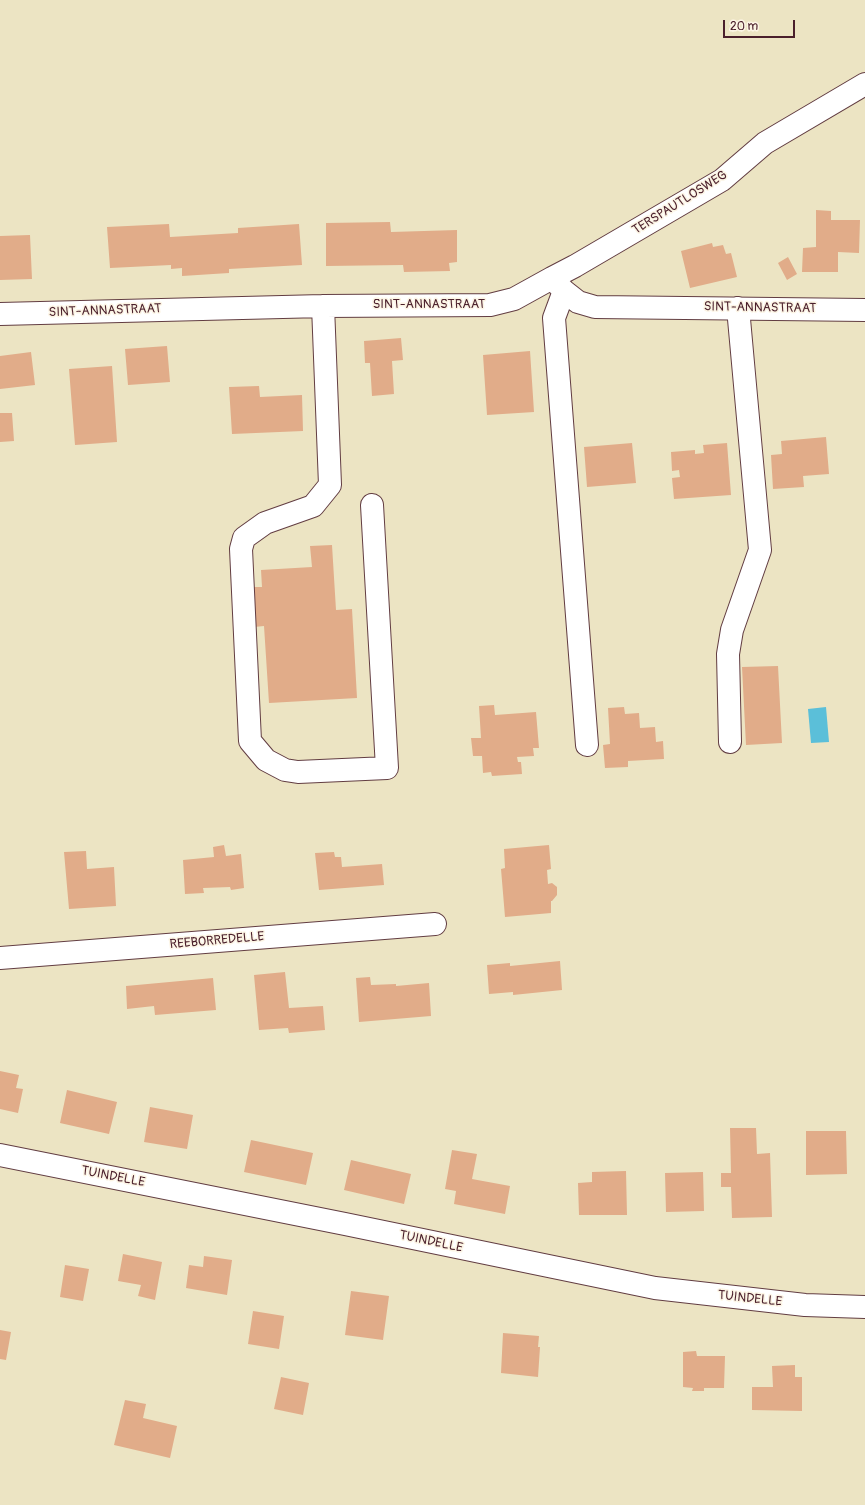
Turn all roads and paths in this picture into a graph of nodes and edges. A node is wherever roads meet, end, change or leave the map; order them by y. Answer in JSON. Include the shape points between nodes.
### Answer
{"nodes":[{"id":1,"x":865,"y":84,"type":"edge"},
{"id":2,"x":558,"y":285,"type":"junction"},
{"id":3,"x":323,"y":306,"type":"junction"},
{"id":4,"x":738,"y":308,"type":"junction"},
{"id":5,"x":865,"y":310,"type":"edge"},
{"id":6,"x":0,"y":314,"type":"edge"},
{"id":7,"x":372,"y":505,"type":"dead end"},
{"id":8,"x":730,"y":742,"type":"dead end"},
{"id":9,"x":587,"y":745,"type":"dead end"},
{"id":10,"x":435,"y":924,"type":"dead end"},
{"id":11,"x":0,"y":958,"type":"edge"},
{"id":12,"x":0,"y":1155,"type":"edge"},
{"id":13,"x":865,"y":1307,"type":"edge"}],
"edges":[{"from":1,"to":2,"type":"street","name":"TERSPAUTLOSWEG","via":[[765,143],[722,180],[575,266]]},
{"from":2,"to":3,"type":"street","name":"SINT-ANNASTRAAT","via":[[490,305]]},
{"from":2,"to":4,"type":"street","name":"SINT-ANNASTRAAT","via":[[578,302],[595,307]]},
{"from":2,"to":9,"type":"street","via":[[554,318]]},
{"from":3,"to":6,"type":"street","name":"SINT-ANNASTRAAT"},
{"from":3,"to":7,"type":"street","via":[[330,485],[313,506],[265,522],[244,538],[241,549],[250,741],[266,760],[284,770],[298,772],[387,768]]},
{"from":4,"to":5,"type":"street","name":"SINT-ANNASTRAAT"},
{"from":4,"to":8,"type":"street","via":[[760,550],[732,630],[728,654]]},
{"from":10,"to":11,"type":"street","name":"REEBORREDELLE"},
{"from":12,"to":13,"type":"street","name":"TUINDELLE","via":[[656,1288],[805,1305]]}]}
